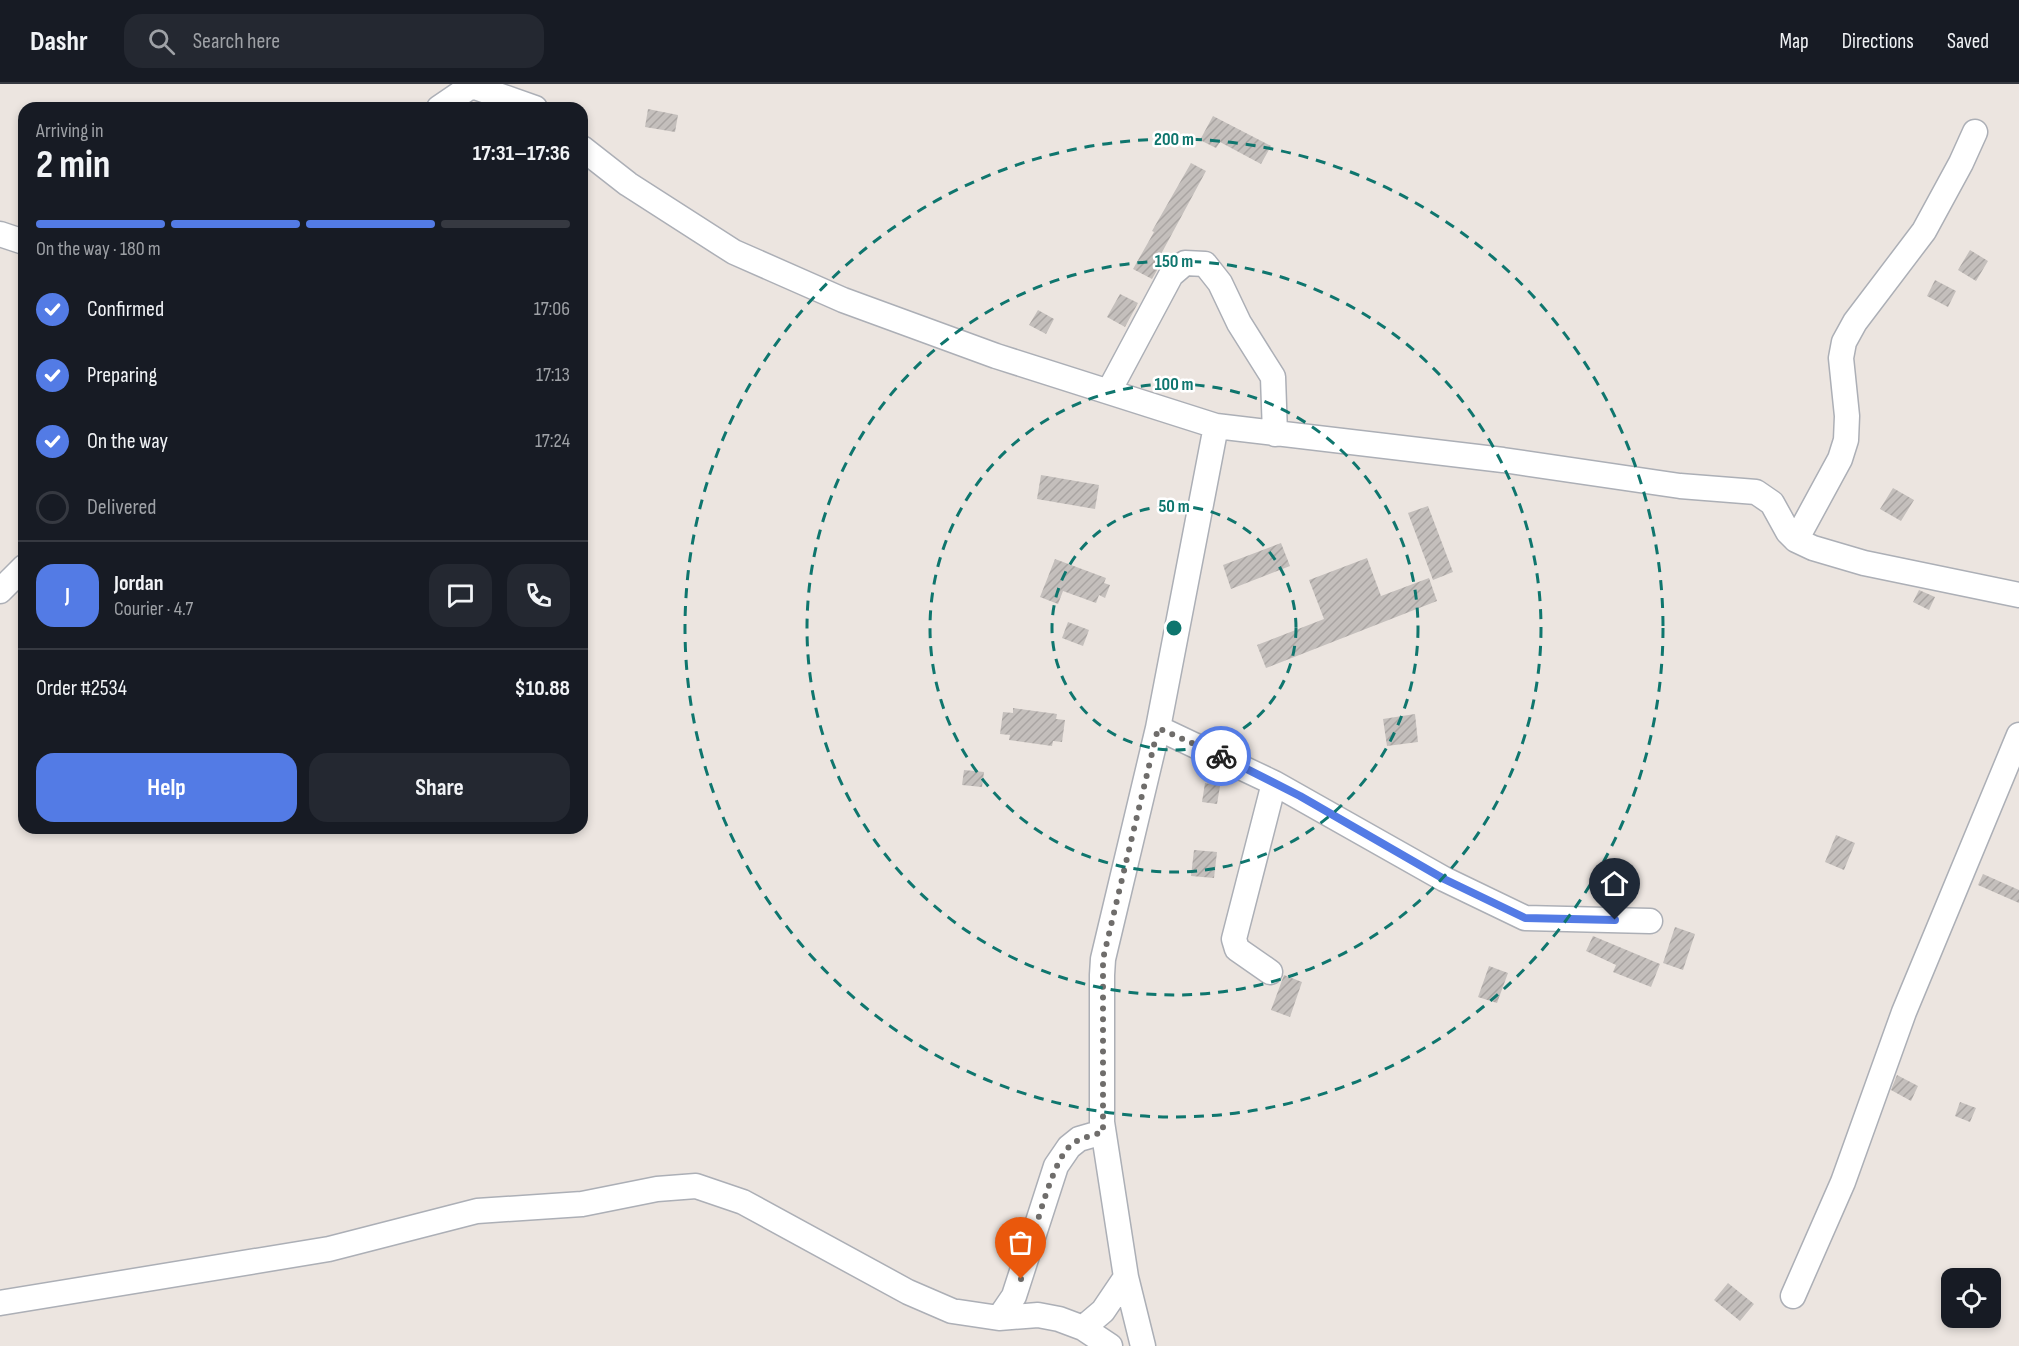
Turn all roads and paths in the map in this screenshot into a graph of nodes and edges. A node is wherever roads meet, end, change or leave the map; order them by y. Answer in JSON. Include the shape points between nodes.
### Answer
{"nodes":[{"id":1,"x":528,"y":84,"type":"edge"},
{"id":2,"x":473,"y":85,"type":"edge"},
{"id":3,"x":448,"y":102,"type":"edge"},
{"id":4,"x":519,"y":102,"type":"edge"},
{"id":5,"x":536,"y":102,"type":"edge"},
{"id":6,"x":1975,"y":132,"type":"dead end"},
{"id":7,"x":588,"y":153,"type":"edge"},
{"id":8,"x":0,"y":234,"type":"edge"},
{"id":9,"x":18,"y":240,"type":"edge"},
{"id":10,"x":1109,"y":392,"type":"junction"},
{"id":11,"x":1216,"y":426,"type":"junction"},
{"id":12,"x":1275,"y":434,"type":"junction"},
{"id":13,"x":1796,"y":540,"type":"junction"},
{"id":14,"x":18,"y":573,"type":"edge"},
{"id":15,"x":0,"y":591,"type":"edge"},
{"id":16,"x":2019,"y":595,"type":"edge"},
{"id":17,"x":1158,"y":728,"type":"junction"},
{"id":18,"x":2019,"y":735,"type":"edge"},
{"id":19,"x":1274,"y":783,"type":"junction"},
{"id":20,"x":1650,"y":921,"type":"dead end"},
{"id":21,"x":1270,"y":972,"type":"dead end"},
{"id":22,"x":1103,"y":1132,"type":"junction"},
{"id":23,"x":1126,"y":1277,"type":"junction"},
{"id":24,"x":1793,"y":1296,"type":"dead end"},
{"id":25,"x":0,"y":1303,"type":"edge"},
{"id":26,"x":999,"y":1318,"type":"junction"},
{"id":27,"x":1083,"y":1328,"type":"junction"},
{"id":28,"x":1110,"y":1346,"type":"edge"},
{"id":29,"x":1143,"y":1346,"type":"edge"}],
"edges":[{"from":1,"to":5,"type":"street"},
{"from":2,"to":3,"type":"street"},
{"from":2,"to":4,"type":"street"},
{"from":6,"to":13,"type":"street","via":[[1924,231],[1844,342],[1841,358],[1846,440],[1840,459]]},
{"from":7,"to":10,"type":"street","via":[[628,184],[734,252],[843,300]]},
{"from":8,"to":9,"type":"street"},
{"from":10,"to":11,"type":"street"},
{"from":10,"to":12,"type":"street","via":[[1171,275],[1185,263],[1205,264],[1220,283],[1239,323],[1273,377]]},
{"from":11,"to":12,"type":"street"},
{"from":11,"to":17,"type":"street"},
{"from":12,"to":13,"type":"street","via":[[1680,486],[1756,492],[1772,502]]},
{"from":13,"to":16,"type":"street","via":[[1864,563]]},
{"from":14,"to":15,"type":"street"},
{"from":17,"to":19,"type":"street"},
{"from":17,"to":22,"type":"street","via":[[1103,959]]},
{"from":18,"to":24,"type":"street","via":[[1904,1012],[1843,1182]]},
{"from":19,"to":20,"type":"street","via":[[1444,879],[1525,918]]},
{"from":19,"to":21,"type":"street","via":[[1234,939],[1237,950]]},
{"from":22,"to":23,"type":"street"},
{"from":22,"to":26,"type":"street","via":[[1079,1139],[1056,1166],[1014,1296]]},
{"from":23,"to":27,"type":"street","via":[[1103,1311]]},
{"from":23,"to":29,"type":"street"},
{"from":25,"to":26,"type":"street","via":[[329,1249],[477,1211],[582,1203],[696,1186],[743,1202],[908,1292],[941,1306]]},
{"from":26,"to":27,"type":"street","via":[[1038,1315]]},
{"from":27,"to":28,"type":"street"}]}
